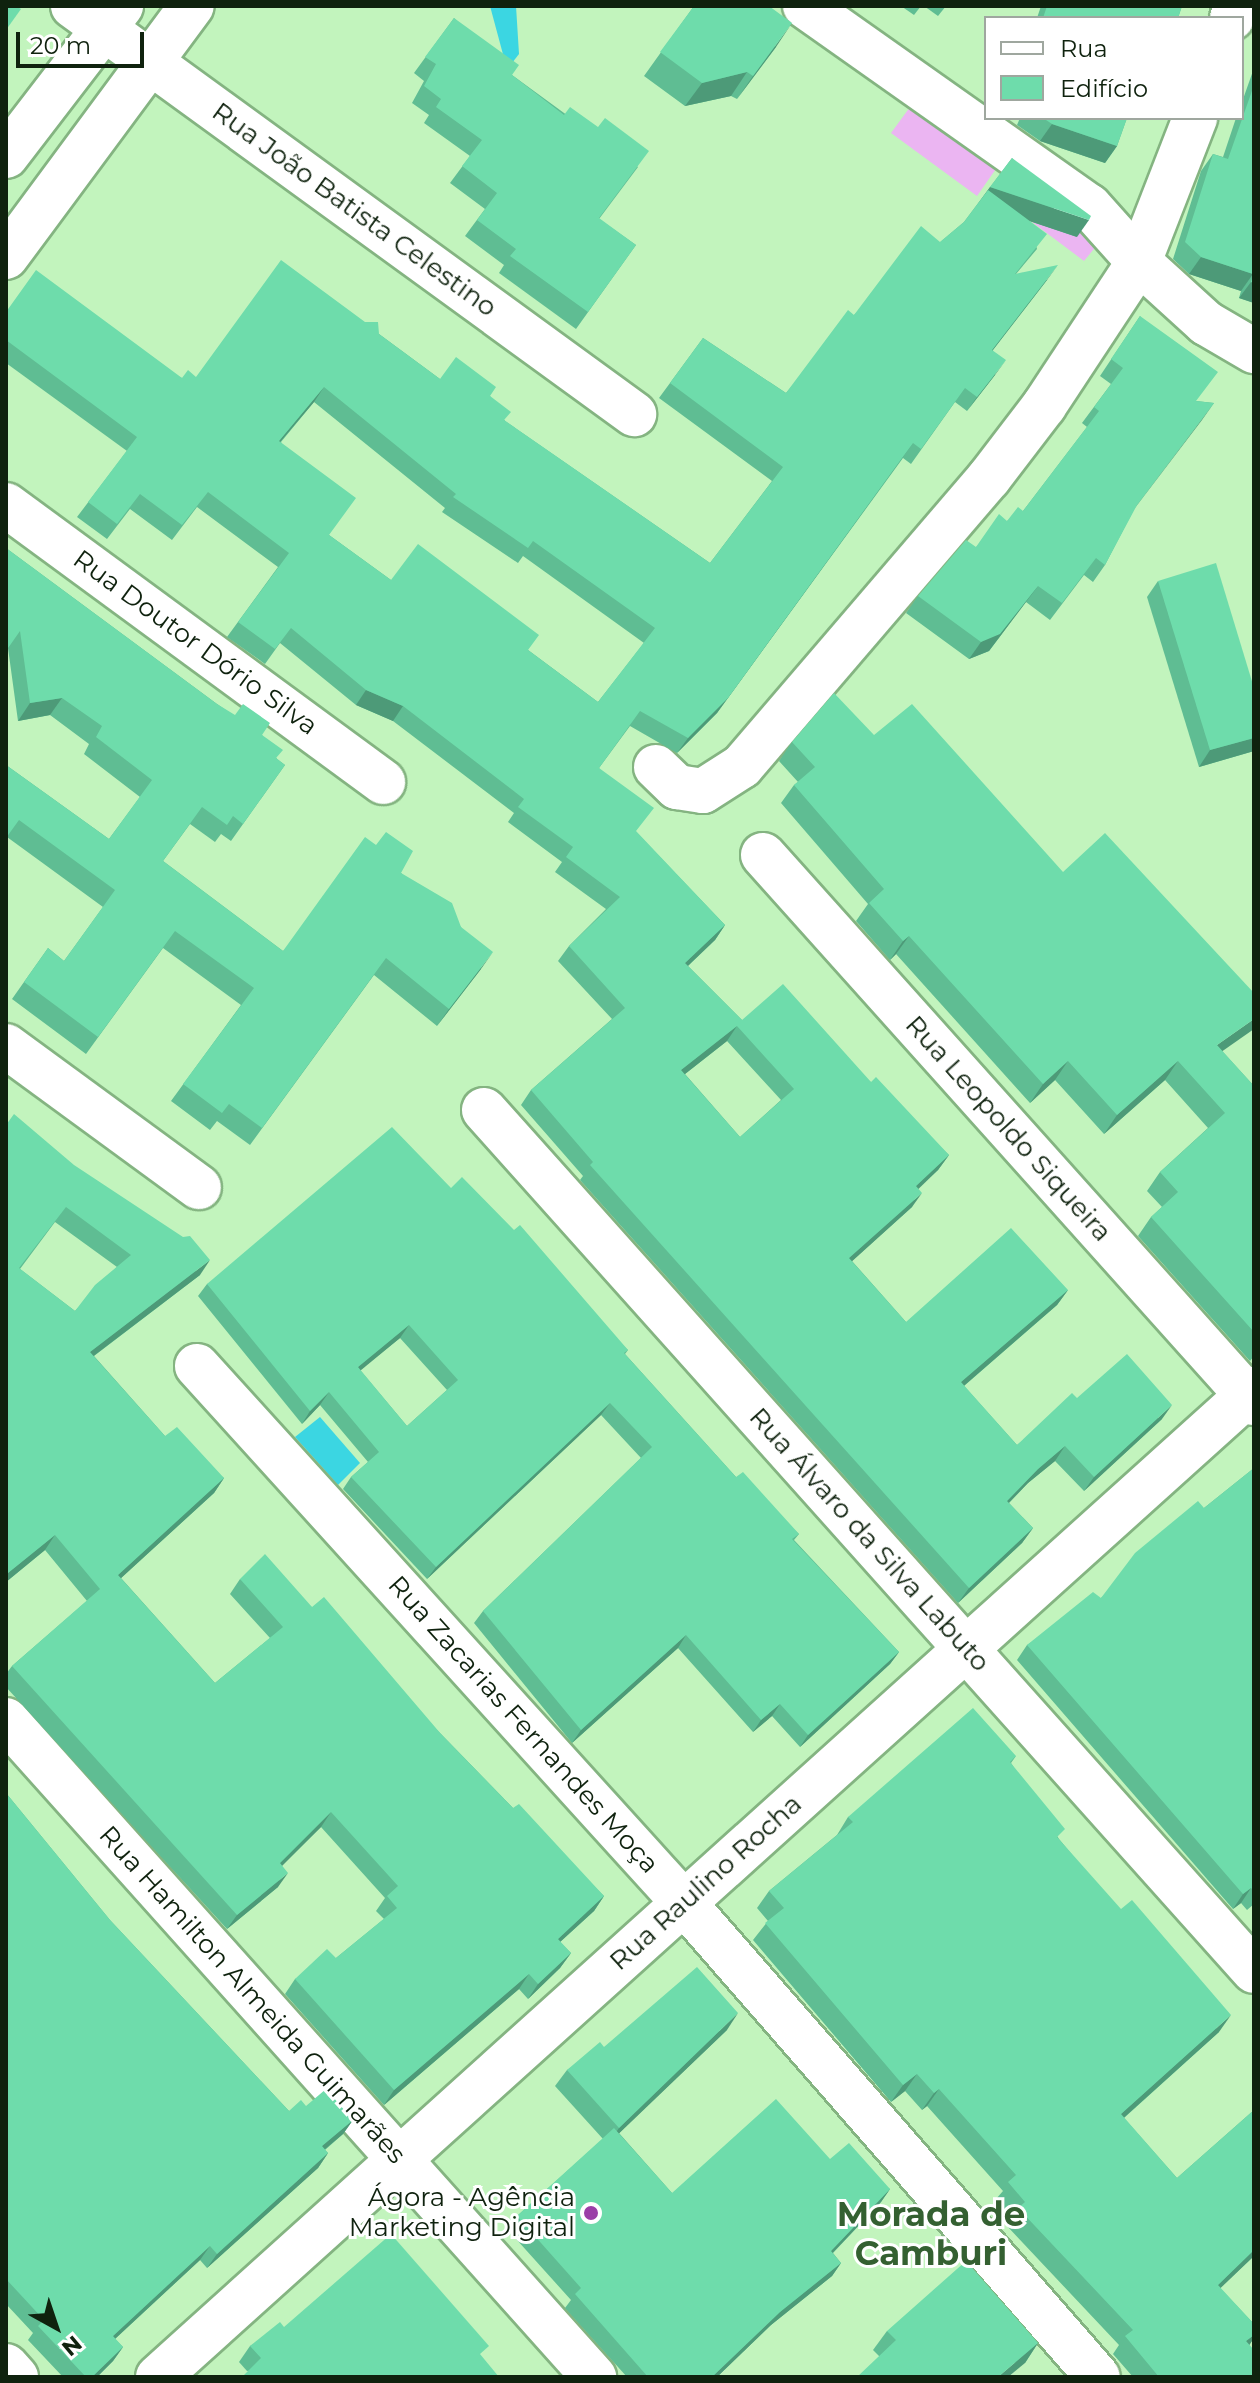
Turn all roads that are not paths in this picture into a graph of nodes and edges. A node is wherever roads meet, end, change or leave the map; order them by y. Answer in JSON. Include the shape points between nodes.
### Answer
{"nodes":[{"id":1,"x":192,"y":6,"type":"edge"},
{"id":2,"x":805,"y":6,"type":"edge"},
{"id":3,"x":99,"y":14,"type":"edge"},
{"id":4,"x":149,"y":61,"type":"junction"},
{"id":5,"x":1194,"y":120,"type":"edge"},
{"id":6,"x":6,"y":156,"type":"edge"},
{"id":7,"x":6,"y":257,"type":"edge"},
{"id":8,"x":1139,"y":262,"type":"junction"},
{"id":9,"x":1254,"y":351,"type":"edge"},
{"id":10,"x":634,"y":414,"type":"dead end"},
{"id":11,"x":6,"y":505,"type":"edge"},
{"id":12,"x":656,"y":767,"type":"dead end"},
{"id":13,"x":383,"y":782,"type":"dead end"},
{"id":14,"x":763,"y":855,"type":"dead end"},
{"id":15,"x":6,"y":1046,"type":"edge"},
{"id":16,"x":484,"y":1110,"type":"dead end"},
{"id":17,"x":199,"y":1187,"type":"dead end"},
{"id":18,"x":197,"y":1366,"type":"dead end"},
{"id":19,"x":1252,"y":1396,"type":"edge"},
{"id":20,"x":965,"y":1649,"type":"junction"},
{"id":21,"x":6,"y":1720,"type":"edge"},
{"id":22,"x":684,"y":1903,"type":"junction"},
{"id":23,"x":1254,"y":1971,"type":"edge"},
{"id":24,"x":399,"y":2159,"type":"junction"},
{"id":25,"x":6,"y":2366,"type":"edge"},
{"id":26,"x":16,"y":2377,"type":"edge"},
{"id":27,"x":158,"y":2377,"type":"edge"},
{"id":28,"x":594,"y":2377,"type":"edge"},
{"id":29,"x":1098,"y":2377,"type":"edge"}],
"edges":[{"from":1,"to":4,"type":"street"},
{"from":2,"to":8,"type":"street","via":[[1089,206]]},
{"from":3,"to":4,"type":"street","name":"Rua João Batista Celestino"},
{"from":3,"to":6,"type":"street"},
{"from":4,"to":7,"type":"street"},
{"from":4,"to":10,"type":"street","name":"Rua João Batista Celestino"},
{"from":5,"to":8,"type":"street"},
{"from":8,"to":9,"type":"street","via":[[1206,323]]},
{"from":8,"to":12,"type":"street","via":[[1044,406],[989,478],[772,737],[742,766],[703,791],[677,787]]},
{"from":11,"to":13,"type":"street","name":"Rua Doutor Dório Silva"},
{"from":14,"to":19,"type":"street","name":"Rua Leopoldo Siqueira"},
{"from":15,"to":17,"type":"street"},
{"from":16,"to":20,"type":"street","name":"Rua Álvaro da Silva Labuto"},
{"from":18,"to":22,"type":"street","name":"Rua Zacarias Fernandes Moça"},
{"from":19,"to":20,"type":"street","name":"Rua Raulino Rocha"},
{"from":20,"to":22,"type":"street","name":"Rua Raulino Rocha"},
{"from":20,"to":23,"type":"street","name":"Rua Álvaro da Silva Labuto"},
{"from":21,"to":24,"type":"street","name":"Rua Hamilton Almeida Guimarães"},
{"from":22,"to":24,"type":"street","name":"Rua Raulino Rocha"},
{"from":22,"to":29,"type":"street","name":"Rua Zacarias Fernandes Moça"},
{"from":24,"to":27,"type":"street","name":"Rua Raulino Rocha"},
{"from":24,"to":28,"type":"street","name":"Rua Hamilton Almeida Guimarães"},
{"from":25,"to":26,"type":"street"}]}
